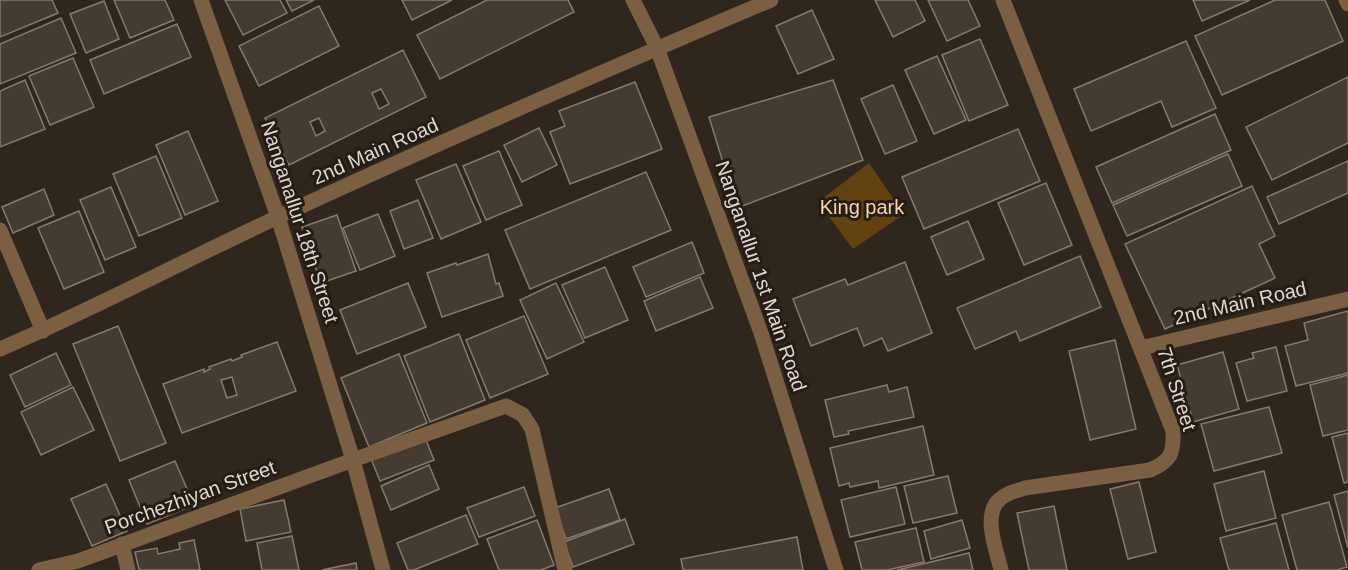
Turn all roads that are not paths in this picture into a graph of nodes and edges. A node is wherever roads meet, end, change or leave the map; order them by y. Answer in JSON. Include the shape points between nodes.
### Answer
{"nodes":[{"id":1,"x":201,"y":0,"type":"edge"},
{"id":2,"x":633,"y":0,"type":"edge"},
{"id":3,"x":771,"y":0,"type":"edge"},
{"id":4,"x":1003,"y":0,"type":"edge"},
{"id":5,"x":657,"y":48,"type":"junction"},
{"id":6,"x":278,"y":217,"type":"junction"},
{"id":7,"x":0,"y":230,"type":"edge"},
{"id":8,"x":1348,"y":299,"type":"edge"},
{"id":9,"x":43,"y":331,"type":"junction"},
{"id":10,"x":1141,"y":348,"type":"junction"},
{"id":11,"x":0,"y":349,"type":"edge"},
{"id":12,"x":353,"y":460,"type":"junction"},
{"id":13,"x":122,"y":544,"type":"junction"},
{"id":14,"x":39,"y":570,"type":"edge"},
{"id":15,"x":128,"y":570,"type":"edge"},
{"id":16,"x":383,"y":570,"type":"edge"},
{"id":17,"x":565,"y":570,"type":"edge"},
{"id":18,"x":836,"y":570,"type":"edge"},
{"id":19,"x":1001,"y":570,"type":"edge"}],
"edges":[{"from":1,"to":6,"type":"street","name":"Nanganallur 18th Street"},
{"from":2,"to":5,"type":"street","name":"Nanganallur 1st Main Road"},
{"from":3,"to":5,"type":"street","name":"2nd Main Road"},
{"from":4,"to":10,"type":"street","name":"7th Street"},
{"from":5,"to":6,"type":"street","name":"2nd Main Road"},
{"from":5,"to":18,"type":"street","name":"Nanganallur 1st Main Road","via":[[761,333]]},
{"from":6,"to":9,"type":"street","name":"2nd Main Road"},
{"from":6,"to":12,"type":"street","name":"Nanganallur 18th Street"},
{"from":7,"to":9,"type":"street"},
{"from":8,"to":10,"type":"street","name":"2nd Main Road"},
{"from":9,"to":11,"type":"street","name":"2nd Main Road"},
{"from":10,"to":19,"type":"street","name":"7th Street","via":[[1173,431],[1174,447],[1167,461],[1150,470],[1025,489],[1004,497],[991,516]]},
{"from":12,"to":13,"type":"street","name":"Porchezhiyan Street"},
{"from":12,"to":16,"type":"street","name":"Nanganallur 18th Street"},
{"from":12,"to":17,"type":"street","name":"Porchezhiyan Street","via":[[491,410],[506,406],[514,409],[532,429]]},
{"from":13,"to":14,"type":"street","name":"Porchezhiyan Street","via":[[78,561]]},
{"from":13,"to":15,"type":"street"}]}
